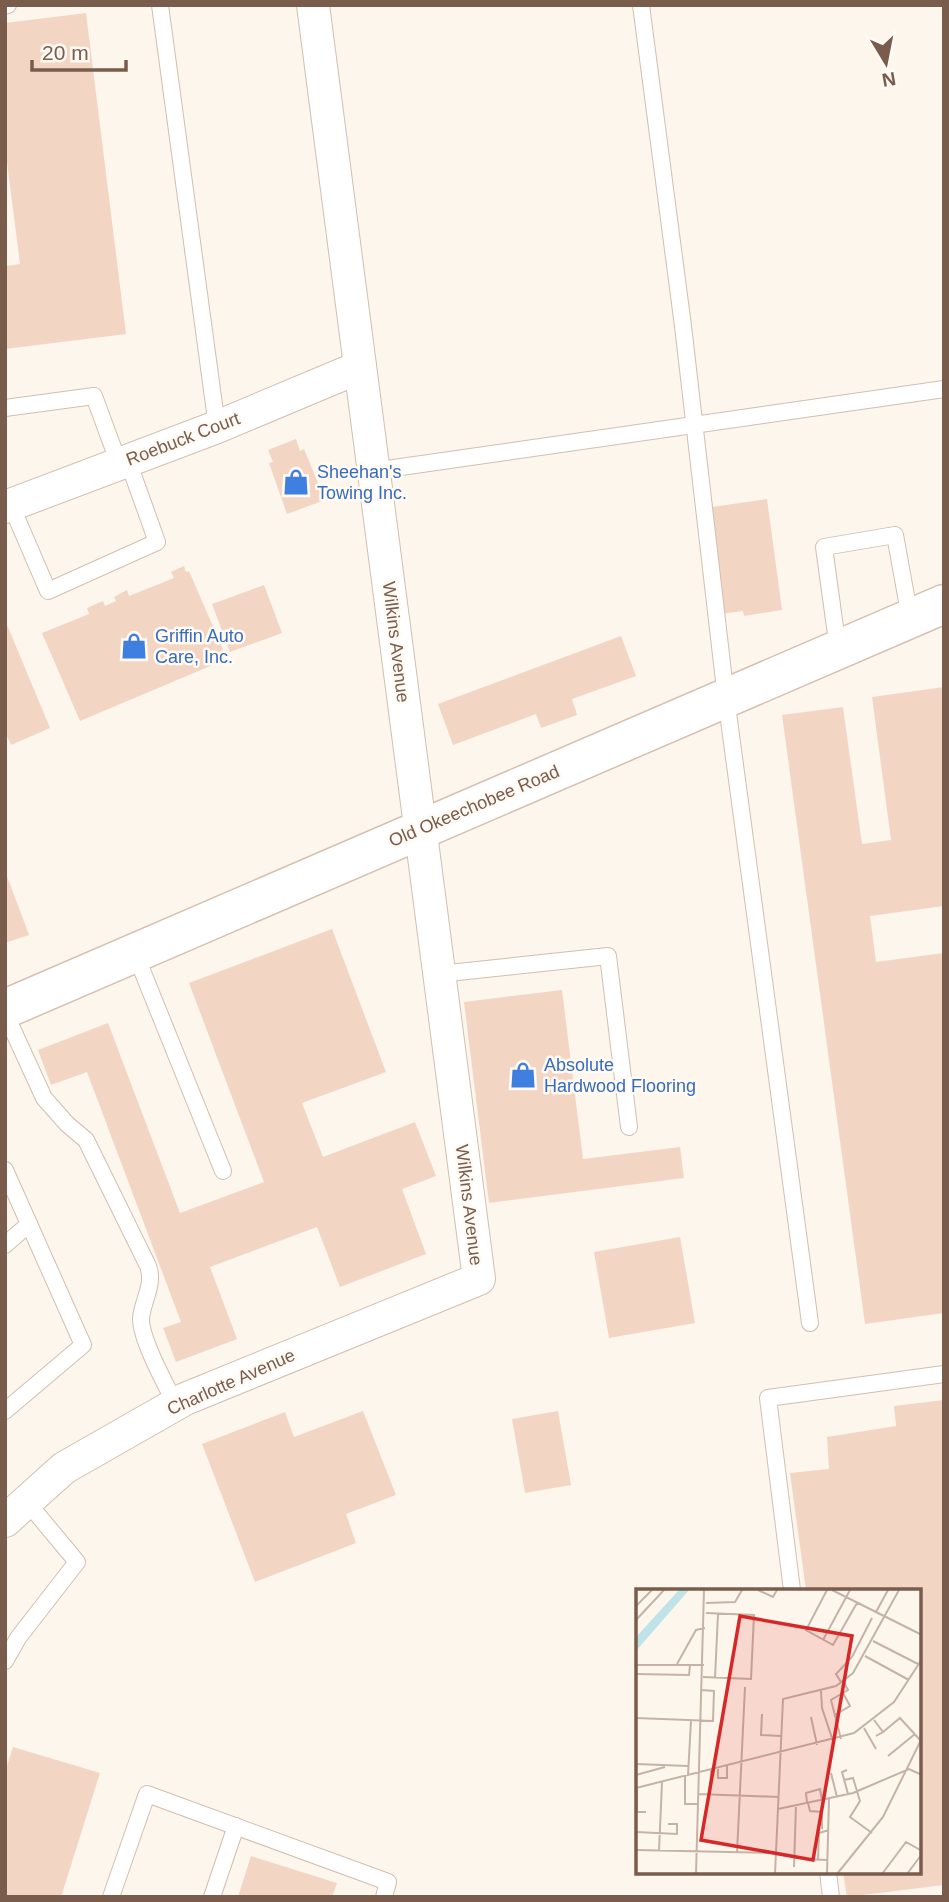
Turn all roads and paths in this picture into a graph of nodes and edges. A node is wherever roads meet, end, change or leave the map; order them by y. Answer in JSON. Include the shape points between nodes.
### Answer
{"nodes":[{"id":1,"x":160,"y":5,"type":"edge"},
{"id":2,"x":313,"y":5,"type":"edge"},
{"id":3,"x":641,"y":5,"type":"edge"},
{"id":4,"x":360,"y":367,"type":"junction"},
{"id":5,"x":944,"y":390,"type":"edge"},
{"id":6,"x":5,"y":408,"type":"edge"},
{"id":7,"x":694,"y":426,"type":"junction"},
{"id":8,"x":217,"y":427,"type":"junction"},
{"id":9,"x":124,"y":462,"type":"junction"},
{"id":10,"x":373,"y":471,"type":"junction"},
{"id":11,"x":8,"y":506,"type":"edge"},
{"id":12,"x":927,"y":611,"type":"edge"},
{"id":13,"x":838,"y":649,"type":"junction"},
{"id":14,"x":726,"y":698,"type":"junction"},
{"id":15,"x":420,"y":830,"type":"junction"},
{"id":16,"x":135,"y":953,"type":"junction"},
{"id":17,"x":439,"y":974,"type":"junction"},
{"id":18,"x":5,"y":1011,"type":"edge"},
{"id":19,"x":628,"y":1127,"type":"dead end"},
{"id":20,"x":5,"y":1170,"type":"edge"},
{"id":21,"x":223,"y":1171,"type":"dead end"},
{"id":22,"x":29,"y":1224,"type":"junction"},
{"id":23,"x":5,"y":1245,"type":"edge"},
{"id":24,"x":479,"y":1279,"type":"joint"},
{"id":25,"x":810,"y":1323,"type":"dead end"},
{"id":26,"x":944,"y":1374,"type":"edge"},
{"id":27,"x":176,"y":1405,"type":"junction"},
{"id":28,"x":5,"y":1411,"type":"edge"},
{"id":29,"x":12,"y":1511,"type":"edge"},
{"id":30,"x":792,"y":1589,"type":"edge"},
{"id":31,"x":5,"y":1661,"type":"edge"},
{"id":32,"x":236,"y":1826,"type":"junction"},
{"id":33,"x":828,"y":1874,"type":"edge"},
{"id":34,"x":111,"y":1897,"type":"edge"},
{"id":35,"x":212,"y":1897,"type":"edge"},
{"id":36,"x":384,"y":1897,"type":"edge"},
{"id":37,"x":831,"y":1897,"type":"edge"}],
"edges":[{"from":1,"to":8,"type":"lane"},
{"from":2,"to":4,"type":"street","name":"Wilkins Avenue"},
{"from":3,"to":7,"type":"lane"},
{"from":4,"to":8,"type":"street","name":"Roebuck Court"},
{"from":4,"to":10,"type":"street","name":"Wilkins Avenue"},
{"from":5,"to":7,"type":"lane"},
{"from":6,"to":9,"type":"lane","via":[[94,396]]},
{"from":7,"to":10,"type":"lane"},
{"from":7,"to":14,"type":"lane"},
{"from":8,"to":9,"type":"street","name":"Roebuck Court"},
{"from":9,"to":11,"type":"street","name":"Roebuck Court"},
{"from":9,"to":11,"type":"lane","via":[[157,542],[48,591]]},
{"from":10,"to":15,"type":"street","name":"Wilkins Avenue"},
{"from":12,"to":13,"type":"street","name":"Old Okeechobee Road"},
{"from":12,"to":13,"type":"lane","via":[[895,535],[824,547]]},
{"from":13,"to":14,"type":"street","name":"Old Okeechobee Road"},
{"from":14,"to":15,"type":"street","name":"Old Okeechobee Road"},
{"from":14,"to":25,"type":"lane"},
{"from":15,"to":16,"type":"street","name":"Old Okeechobee Road"},
{"from":15,"to":17,"type":"street","name":"Wilkins Avenue"},
{"from":16,"to":18,"type":"street","name":"Old Okeechobee Road"},
{"from":16,"to":21,"type":"lane"},
{"from":17,"to":19,"type":"lane","via":[[607,956]]},
{"from":17,"to":24,"type":"street","name":"Wilkins Avenue"},
{"from":18,"to":27,"type":"lane","via":[[44,1098],[86,1140],[148,1266],[152,1276],[141,1323]]},
{"from":20,"to":22,"type":"lane"},
{"from":22,"to":23,"type":"lane"},
{"from":22,"to":28,"type":"lane","via":[[83,1345]]},
{"from":24,"to":27,"type":"street","name":"Charlotte Avenue"},
{"from":26,"to":30,"type":"lane","via":[[768,1398]]},
{"from":27,"to":29,"type":"street","name":"Charlotte Avenue","via":[[64,1468]]},
{"from":29,"to":31,"type":"lane","via":[[77,1562]]},
{"from":32,"to":34,"type":"lane","via":[[147,1794]]},
{"from":32,"to":35,"type":"lane"},
{"from":32,"to":36,"type":"lane","via":[[388,1882]]},
{"from":33,"to":37,"type":"lane"}]}
